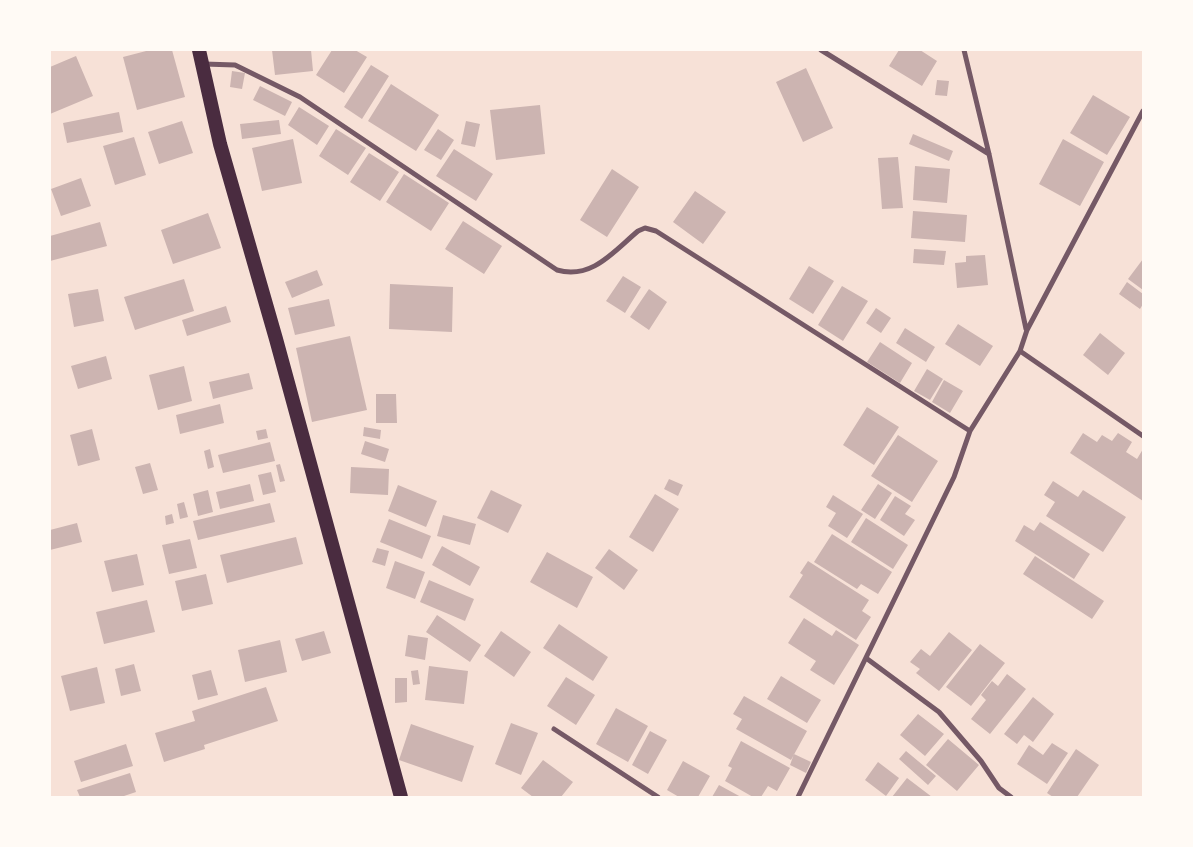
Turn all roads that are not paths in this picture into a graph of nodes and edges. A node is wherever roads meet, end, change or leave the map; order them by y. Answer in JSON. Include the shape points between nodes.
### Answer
{"nodes":[{"id":1,"x":199,"y":50,"type":"edge"},
{"id":2,"x":821,"y":50,"type":"edge"},
{"id":3,"x":964,"y":50,"type":"edge"},
{"id":4,"x":204,"y":64,"type":"junction"},
{"id":5,"x":1143,"y":111,"type":"edge"},
{"id":6,"x":989,"y":154,"type":"junction"},
{"id":7,"x":1026,"y":330,"type":"junction"},
{"id":8,"x":1020,"y":351,"type":"junction"},
{"id":9,"x":970,"y":431,"type":"junction"},
{"id":10,"x":1143,"y":436,"type":"edge"},
{"id":11,"x":866,"y":658,"type":"junction"},
{"id":12,"x":554,"y":729,"type":"dead end"},
{"id":13,"x":401,"y":797,"type":"edge"},
{"id":14,"x":658,"y":797,"type":"edge"},
{"id":15,"x":798,"y":797,"type":"edge"},
{"id":16,"x":1011,"y":797,"type":"edge"}],
"edges":[{"from":1,"to":4,"type":"highway"},
{"from":2,"to":6,"type":"street"},
{"from":3,"to":6,"type":"street"},
{"from":4,"to":9,"type":"street","via":[[234,65],[300,97],[557,270],[575,273],[594,269],[638,230],[656,231]]},
{"from":4,"to":13,"type":"highway","via":[[220,144]]},
{"from":5,"to":7,"type":"street"},
{"from":6,"to":7,"type":"street"},
{"from":7,"to":8,"type":"street"},
{"from":8,"to":9,"type":"street"},
{"from":8,"to":10,"type":"street"},
{"from":9,"to":11,"type":"street","via":[[954,477]]},
{"from":11,"to":15,"type":"street"},
{"from":11,"to":16,"type":"street","via":[[939,712],[981,761],[999,788]]},
{"from":12,"to":14,"type":"street"}]}
